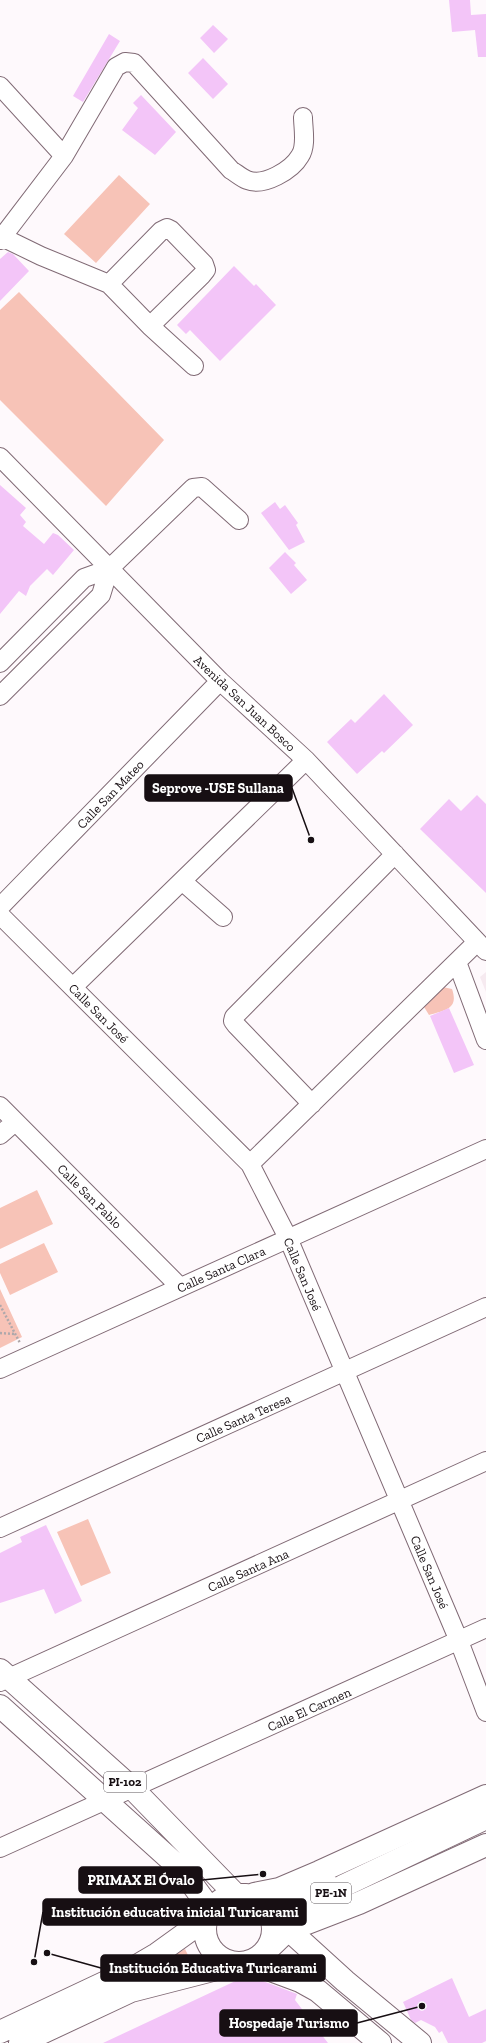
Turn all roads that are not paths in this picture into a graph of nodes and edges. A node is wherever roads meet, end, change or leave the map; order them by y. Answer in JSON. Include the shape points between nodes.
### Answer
{"nodes":[{"id":1,"x":0,"y":86,"type":"edge"},
{"id":2,"x":303,"y":117,"type":"dead end"},
{"id":3,"x":64,"y":156,"type":"junction"},
{"id":4,"x":1,"y":238,"type":"edge"},
{"id":5,"x":109,"y":284,"type":"junction"},
{"id":6,"x":150,"y":326,"type":"junction"},
{"id":7,"x":194,"y":366,"type":"dead end"},
{"id":8,"x":0,"y":459,"type":"edge"},
{"id":9,"x":239,"y":520,"type":"dead end"},
{"id":10,"x":109,"y":569,"type":"junction"},
{"id":11,"x":0,"y":663,"type":"edge"},
{"id":12,"x":220,"y":681,"type":"junction"},
{"id":13,"x":0,"y":696,"type":"edge"},
{"id":14,"x":306,"y":760,"type":"junction"},
{"id":15,"x":395,"y":854,"type":"junction"},
{"id":16,"x":182,"y":881,"type":"junction"},
{"id":17,"x":0,"y":907,"type":"edge"},
{"id":18,"x":0,"y":915,"type":"edge"},
{"id":19,"x":223,"y":917,"type":"dead end"},
{"id":20,"x":481,"y":946,"type":"edge"},
{"id":21,"x":458,"y":962,"type":"junction"},
{"id":22,"x":73,"y":987,"type":"junction"},
{"id":23,"x":486,"y":1040,"type":"edge"},
{"id":24,"x":312,"y":1104,"type":"junction"},
{"id":25,"x":0,"y":1106,"type":"edge"},
{"id":26,"x":15,"y":1122,"type":"junction"},
{"id":27,"x":0,"y":1136,"type":"edge"},
{"id":28,"x":486,"y":1150,"type":"edge"},
{"id":29,"x":250,"y":1164,"type":"junction"},
{"id":30,"x":288,"y":1238,"type":"junction"},
{"id":31,"x":180,"y":1287,"type":"junction"},
{"id":32,"x":486,"y":1307,"type":"edge"},
{"id":33,"x":0,"y":1369,"type":"edge"},
{"id":34,"x":345,"y":1372,"type":"junction"},
{"id":35,"x":486,"y":1461,"type":"edge"},
{"id":36,"x":399,"y":1501,"type":"junction"},
{"id":37,"x":0,"y":1528,"type":"edge"},
{"id":38,"x":486,"y":1628,"type":"edge"},
{"id":39,"x":459,"y":1641,"type":"junction"},
{"id":40,"x":3,"y":1677,"type":"edge"},
{"id":41,"x":0,"y":1706,"type":"edge"},
{"id":42,"x":486,"y":1712,"type":"edge"},
{"id":43,"x":133,"y":1789,"type":"junction"},
{"id":44,"x":486,"y":1796,"type":"edge"},
{"id":45,"x":106,"y":1801,"type":"junction"},
{"id":46,"x":486,"y":1818,"type":"edge"},
{"id":47,"x":486,"y":1845,"type":"edge"},
{"id":48,"x":0,"y":1848,"type":"edge"},
{"id":49,"x":412,"y":1853,"type":"junction"},
{"id":50,"x":251,"y":1900,"type":"junction"},
{"id":51,"x":209,"y":1914,"type":"junction"},
{"id":52,"x":289,"y":1930,"type":"junction"},
{"id":53,"x":251,"y":1959,"type":"junction"},
{"id":54,"x":0,"y":2032,"type":"edge"},
{"id":55,"x":20,"y":2043,"type":"edge"},
{"id":56,"x":380,"y":2043,"type":"edge"},
{"id":57,"x":420,"y":2043,"type":"edge"}],
"edges":[{"from":1,"to":3,"type":"street"},
{"from":2,"to":3,"type":"street","via":[[304,144],[301,156],[282,174],[263,180],[248,181],[231,170],[134,63],[125,62],[116,66]]},
{"from":3,"to":4,"type":"street"},
{"from":4,"to":5,"type":"street"},
{"from":5,"to":6,"type":"street"},
{"from":5,"to":6,"type":"street","via":[[161,231],[167,228],[171,230],[204,264],[206,270]]},
{"from":6,"to":7,"type":"street"},
{"from":8,"to":10,"type":"street","name":"Avenida San Juan Bosco"},
{"from":9,"to":10,"type":"street","via":[[202,486],[198,486]]},
{"from":10,"to":11,"type":"street","via":[[84,578]]},
{"from":10,"to":12,"type":"street","name":"Avenida San Juan Bosco"},
{"from":10,"to":13,"type":"street","via":[[101,595]]},
{"from":12,"to":14,"type":"street","name":"Avenida San Juan Bosco"},
{"from":12,"to":17,"type":"street","name":"Calle San Mateo"},
{"from":14,"to":15,"type":"street","name":"Avenida San Juan Bosco"},
{"from":14,"to":16,"type":"street"},
{"from":15,"to":20,"type":"street","name":"Avenida San Juan Bosco"},
{"from":15,"to":24,"type":"street","via":[[234,1017],[236,1025]]},
{"from":16,"to":19,"type":"street"},
{"from":16,"to":22,"type":"street"},
{"from":18,"to":22,"type":"street","name":"Calle San José"},
{"from":20,"to":21,"type":"street"},
{"from":21,"to":23,"type":"street"},
{"from":21,"to":24,"type":"street"},
{"from":22,"to":29,"type":"street","name":"Calle San José"},
{"from":24,"to":29,"type":"street"},
{"from":25,"to":26,"type":"street","name":"Calle San Pablo"},
{"from":26,"to":27,"type":"street"},
{"from":26,"to":31,"type":"street","name":"Calle San Pablo"},
{"from":28,"to":30,"type":"street","name":"Calle Santa Clara"},
{"from":29,"to":30,"type":"street","name":"Calle San José"},
{"from":30,"to":31,"type":"street","name":"Calle Santa Clara"},
{"from":30,"to":34,"type":"street","name":"Calle San José"},
{"from":31,"to":33,"type":"street","name":"Calle Santa Clara"},
{"from":32,"to":34,"type":"street","name":"Calle Santa Teresa"},
{"from":34,"to":36,"type":"street","name":"Calle San José"},
{"from":34,"to":37,"type":"street","name":"Calle Santa Teresa"},
{"from":35,"to":36,"type":"street","name":"Calle Santa Ana"},
{"from":36,"to":39,"type":"street","name":"Calle San José"},
{"from":36,"to":40,"type":"street","name":"Calle Santa Ana"},
{"from":38,"to":39,"type":"street","name":"Calle El Carmen"},
{"from":39,"to":42,"type":"street","name":"Calle San José"},
{"from":39,"to":43,"type":"street","name":"Calle El Carmen"},
{"from":40,"to":43,"type":"main road","number":"PI-102"},
{"from":41,"to":45,"type":"main road","number":"PI-102"},
{"from":43,"to":45,"type":"street","name":"Calle El Carmen"},
{"from":43,"to":50,"type":"main road","number":"PI-102"},
{"from":44,"to":50,"type":"main road"},
{"from":45,"to":48,"type":"street","name":"Calle El Carmen"},
{"from":45,"to":51,"type":"main road","number":"PI-102","via":[[181,1869]]},
{"from":46,"to":49,"type":"main road","number":"PE-1N"},
{"from":47,"to":52,"type":"main road","via":[[359,1903]]},
{"from":49,"to":50,"type":"main road","number":"PE-1N","via":[[291,1899]]},
{"from":49,"to":52,"type":"main road","number":"PE-1N","via":[[319,1900]]},
{"from":50,"to":51,"type":"main road","number":"PE-1N","via":[[220,1900]]},
{"from":50,"to":52,"type":"main road"},
{"from":50,"to":53,"type":"main road","via":[[274,1934]]},
{"from":51,"to":53,"type":"main road","via":[[205,1934],[214,1953],[223,1959]]},
{"from":51,"to":54,"type":"main road","number":"PE-1N","via":[[157,1954],[123,1974]]},
{"from":52,"to":53,"type":"main road","number":"PE-1N"},
{"from":52,"to":57,"type":"main road","via":[[345,1981]]},
{"from":53,"to":55,"type":"main road","number":"PE-1N","via":[[131,1991]]},
{"from":53,"to":56,"type":"main road","via":[[318,1991]]}]}
